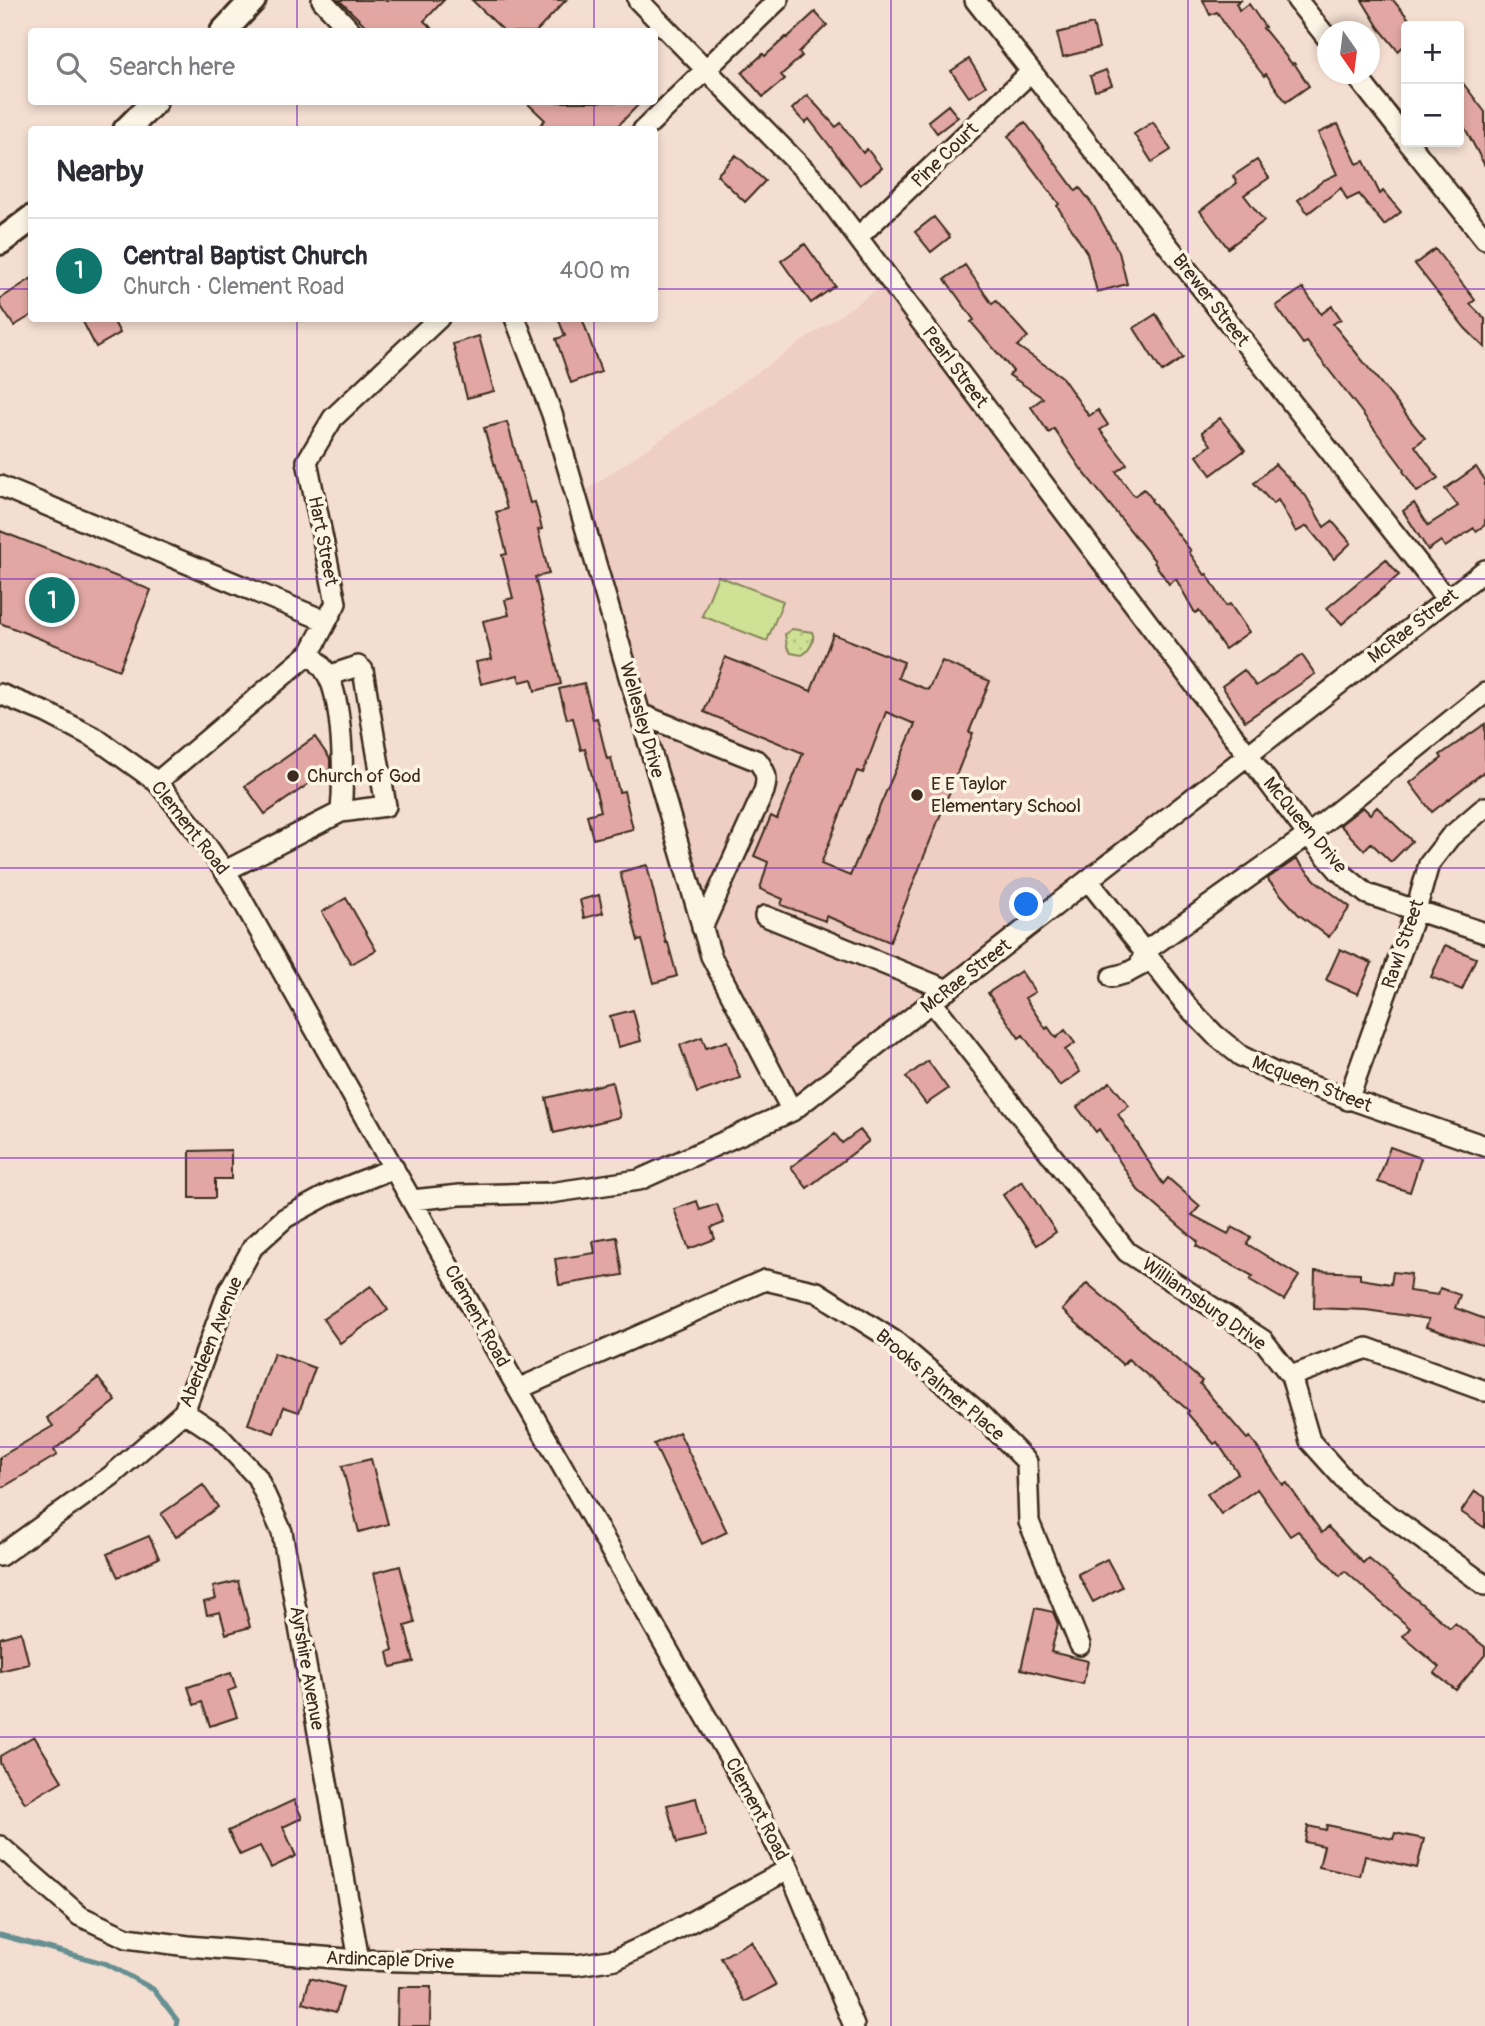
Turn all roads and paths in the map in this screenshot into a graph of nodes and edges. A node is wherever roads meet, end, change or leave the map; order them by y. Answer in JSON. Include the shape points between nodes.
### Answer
{"nodes":[{"id":1,"x":253,"y":0,"type":"edge"},
{"id":2,"x":322,"y":0,"type":"edge"},
{"id":3,"x":638,"y":0,"type":"edge"},
{"id":4,"x":778,"y":0,"type":"edge"},
{"id":5,"x":975,"y":0,"type":"edge"},
{"id":6,"x":1297,"y":0,"type":"edge"},
{"id":7,"x":1317,"y":25,"type":"edge"},
{"id":8,"x":227,"y":28,"type":"edge"},
{"id":9,"x":348,"y":28,"type":"edge"},
{"id":10,"x":707,"y":68,"type":"junction"},
{"id":11,"x":1031,"y":72,"type":"junction"},
{"id":12,"x":1363,"y":84,"type":"edge"},
{"id":13,"x":151,"y":105,"type":"edge"},
{"id":14,"x":130,"y":126,"type":"edge"},
{"id":15,"x":647,"y":126,"type":"edge"},
{"id":16,"x":1401,"y":132,"type":"edge"},
{"id":17,"x":1413,"y":147,"type":"edge"},
{"id":18,"x":28,"y":227,"type":"edge"},
{"id":19,"x":858,"y":237,"type":"junction"},
{"id":20,"x":1485,"y":239,"type":"edge"},
{"id":21,"x":0,"y":242,"type":"edge"},
{"id":22,"x":435,"y":322,"type":"edge"},
{"id":23,"x":516,"y":322,"type":"edge"},
{"id":24,"x":0,"y":486,"type":"edge"},
{"id":25,"x":1485,"y":570,"type":"edge"},
{"id":26,"x":1447,"y":600,"type":"junction"},
{"id":27,"x":326,"y":621,"type":"junction"},
{"id":28,"x":310,"y":653,"type":"junction"},
{"id":29,"x":328,"y":676,"type":"junction"},
{"id":30,"x":1485,"y":693,"type":"edge"},
{"id":31,"x":0,"y":694,"type":"edge"},
{"id":32,"x":640,"y":714,"type":"junction"},
{"id":33,"x":1248,"y":755,"type":"junction"},
{"id":34,"x":157,"y":782,"type":"junction"},
{"id":35,"x":1485,"y":807,"type":"edge"},
{"id":36,"x":341,"y":813,"type":"junction"},
{"id":37,"x":1308,"y":835,"type":"junction"},
{"id":38,"x":225,"y":871,"type":"junction"},
{"id":39,"x":1088,"y":880,"type":"junction"},
{"id":40,"x":1416,"y":910,"type":"junction"},
{"id":41,"x":765,"y":916,"type":"dead end"},
{"id":42,"x":702,"y":928,"type":"junction"},
{"id":43,"x":1485,"y":933,"type":"edge"},
{"id":44,"x":1144,"y":952,"type":"junction"},
{"id":45,"x":1112,"y":978,"type":"dead end"},
{"id":46,"x":940,"y":996,"type":"junction"},
{"id":47,"x":1348,"y":1100,"type":"junction"},
{"id":48,"x":792,"y":1111,"type":"junction"},
{"id":49,"x":1485,"y":1146,"type":"edge"},
{"id":50,"x":394,"y":1168,"type":"junction"},
{"id":51,"x":412,"y":1200,"type":"junction"},
{"id":52,"x":1291,"y":1376,"type":"junction"},
{"id":53,"x":517,"y":1388,"type":"junction"},
{"id":54,"x":1485,"y":1391,"type":"edge"},
{"id":55,"x":184,"y":1412,"type":"junction"},
{"id":56,"x":0,"y":1556,"type":"edge"},
{"id":57,"x":1485,"y":1586,"type":"edge"},
{"id":58,"x":1080,"y":1645,"type":"dead end"},
{"id":59,"x":0,"y":1846,"type":"edge"},
{"id":60,"x":789,"y":1869,"type":"junction"},
{"id":61,"x":359,"y":1961,"type":"junction"},
{"id":62,"x":854,"y":2026,"type":"edge"}],
"edges":[{"from":1,"to":8,"type":"main road"},
{"from":2,"to":9,"type":"street"},
{"from":3,"to":10,"type":"street","name":"Pearl Street"},
{"from":4,"to":10,"type":"street"},
{"from":5,"to":11,"type":"street","name":"Brewer Street"},
{"from":6,"to":7,"type":"street"},
{"from":10,"to":15,"type":"street"},
{"from":10,"to":19,"type":"street","name":"Pearl Street","via":[[815,181]]},
{"from":11,"to":19,"type":"street","name":"Pine Court"},
{"from":11,"to":26,"type":"street","name":"Brewer Street"},
{"from":12,"to":16,"type":"street"},
{"from":13,"to":14,"type":"main road"},
{"from":17,"to":20,"type":"street"},
{"from":18,"to":21,"type":"main road"},
{"from":19,"to":33,"type":"street","name":"Pearl Street"},
{"from":22,"to":27,"type":"street","name":"Hart Street","via":[[333,418],[307,461],[336,603]]},
{"from":23,"to":32,"type":"street","name":"Wellesley Drive","via":[[552,414]]},
{"from":24,"to":27,"type":"street"},
{"from":25,"to":26,"type":"street","name":"McRae Street"},
{"from":26,"to":33,"type":"street","name":"McRae Street"},
{"from":27,"to":28,"type":"street","name":"Hart Street"},
{"from":28,"to":29,"type":"street"},
{"from":28,"to":34,"type":"street","name":"Hart Street"},
{"from":29,"to":36,"type":"street","via":[[341,740]]},
{"from":29,"to":36,"type":"street","via":[[358,666],[363,670],[386,806]]},
{"from":30,"to":37,"type":"street"},
{"from":31,"to":34,"type":"street","name":"Clement Road","via":[[97,739]]},
{"from":32,"to":42,"type":"street","name":"Wellesley Drive"},
{"from":32,"to":42,"type":"street","via":[[758,761],[765,771],[764,791]]},
{"from":33,"to":37,"type":"street","name":"McQueen Drive"},
{"from":33,"to":39,"type":"street","name":"McRae Street"},
{"from":34,"to":38,"type":"street","name":"Clement Road"},
{"from":35,"to":40,"type":"street","name":"Rawl Street","via":[[1450,836],[1429,864]]},
{"from":36,"to":38,"type":"street"},
{"from":37,"to":40,"type":"street","name":"McQueen Drive","via":[[1339,871],[1367,894]]},
{"from":37,"to":44,"type":"street"},
{"from":38,"to":50,"type":"street","name":"Clement Road"},
{"from":39,"to":44,"type":"street","name":"Mcqueen Street"},
{"from":39,"to":46,"type":"street","name":"McRae Street"},
{"from":40,"to":43,"type":"street","name":"McQueen Drive"},
{"from":40,"to":47,"type":"street","name":"Rawl Street"},
{"from":41,"to":46,"type":"street"},
{"from":42,"to":48,"type":"street","name":"Wellesley Drive","via":[[710,956]]},
{"from":44,"to":45,"type":"street","via":[[1140,966]]},
{"from":44,"to":47,"type":"street","name":"Mcqueen Street","via":[[1186,1006],[1241,1056]]},
{"from":46,"to":48,"type":"street","name":"McRae Street"},
{"from":46,"to":52,"type":"street","name":"Williamsburg Drive","via":[[1127,1252],[1263,1340]]},
{"from":47,"to":49,"type":"street","name":"Mcqueen Street"},
{"from":48,"to":51,"type":"street","name":"McRae Street","via":[[639,1180],[550,1193]]},
{"from":50,"to":51,"type":"street","name":"Clement Road"},
{"from":50,"to":55,"type":"street","name":"Aberdeen Avenue","via":[[331,1193],[285,1218],[253,1247],[228,1292]]},
{"from":51,"to":53,"type":"street","name":"Clement Road"},
{"from":52,"to":54,"type":"street","via":[[1367,1348]]},
{"from":52,"to":57,"type":"street","name":"Williamsburg Drive","via":[[1310,1441],[1353,1489]]},
{"from":53,"to":58,"type":"street","name":"Brooks Palmer Place","via":[[765,1280],[817,1292],[896,1342],[977,1411],[1027,1462],[1029,1522]]},
{"from":53,"to":60,"type":"street","name":"Clement Road"},
{"from":55,"to":56,"type":"street","name":"Aberdeen Avenue","via":[[111,1476]]},
{"from":55,"to":61,"type":"street","name":"Ayrshire Avenue","via":[[217,1434],[257,1477],[282,1532]]},
{"from":59,"to":61,"type":"street","name":"Ardincaple Drive","via":[[80,1916],[127,1938]]},
{"from":60,"to":61,"type":"street","name":"Ardincaple Drive","via":[[616,1959],[577,1965]]},
{"from":60,"to":62,"type":"street","name":"Clement Road"}]}
